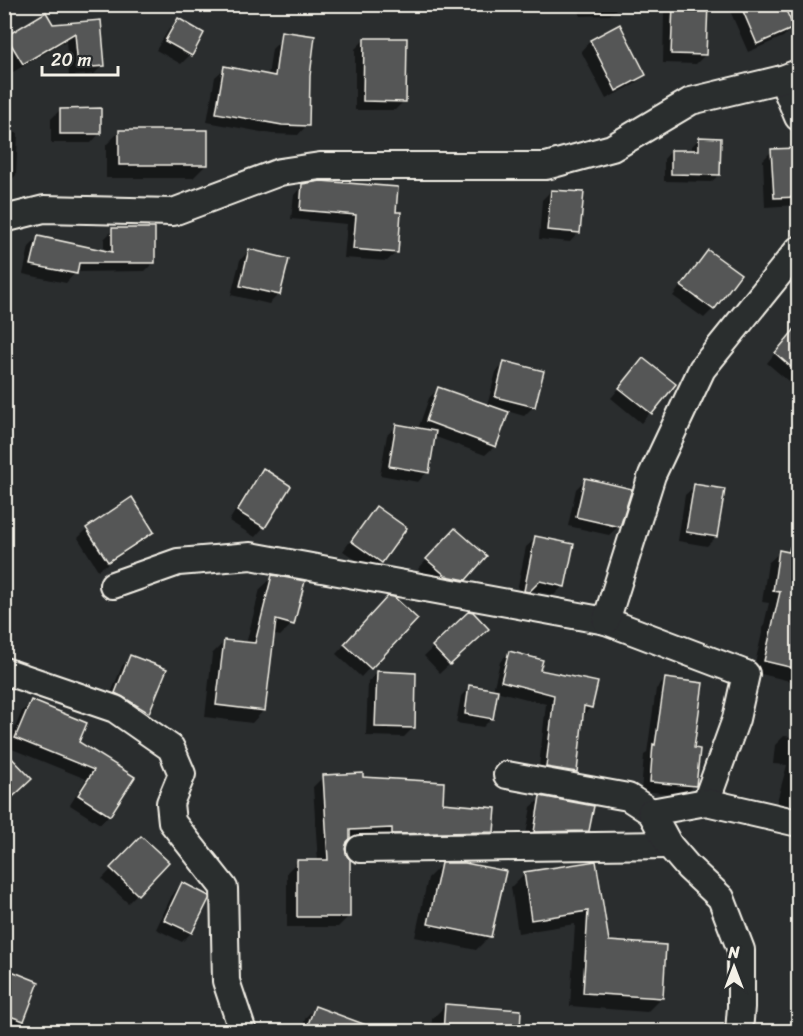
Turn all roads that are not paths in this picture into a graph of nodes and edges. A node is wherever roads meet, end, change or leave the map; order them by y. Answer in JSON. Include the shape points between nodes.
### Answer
{"nodes":[{"id":1,"x":790,"y":76,"type":"edge"},
{"id":2,"x":798,"y":117,"type":"edge"},
{"id":3,"x":4,"y":219,"type":"edge"},
{"id":4,"x":798,"y":250,"type":"edge"},
{"id":5,"x":113,"y":585,"type":"dead end"},
{"id":6,"x":606,"y":621,"type":"junction"},
{"id":7,"x":4,"y":671,"type":"edge"},
{"id":8,"x":507,"y":775,"type":"dead end"},
{"id":9,"x":706,"y":802,"type":"junction"},
{"id":10,"x":651,"y":812,"type":"junction"},
{"id":11,"x":798,"y":823,"type":"edge"},
{"id":12,"x":669,"y":845,"type":"junction"},
{"id":13,"x":360,"y":849,"type":"dead end"},
{"id":14,"x":243,"y":1032,"type":"edge"},
{"id":15,"x":739,"y":1032,"type":"edge"}],
"edges":[{"from":1,"to":2,"type":"street"},
{"from":1,"to":3,"type":"street","via":[[691,101],[612,148],[546,165],[320,165],[280,172],[173,212],[44,208]]},
{"from":4,"to":6,"type":"street","via":[[702,369],[652,475]]},
{"from":5,"to":6,"type":"street","via":[[178,562],[251,556]]},
{"from":6,"to":9,"type":"street","via":[[746,674],[736,719]]},
{"from":7,"to":14,"type":"street","via":[[115,709],[171,748],[182,774],[170,804],[172,822],[224,888],[226,981]]},
{"from":8,"to":10,"type":"street","via":[[628,797]]},
{"from":9,"to":10,"type":"street"},
{"from":9,"to":11,"type":"street"},
{"from":10,"to":12,"type":"street"},
{"from":12,"to":13,"type":"street"},
{"from":12,"to":15,"type":"street","via":[[721,898],[741,950]]}]}
